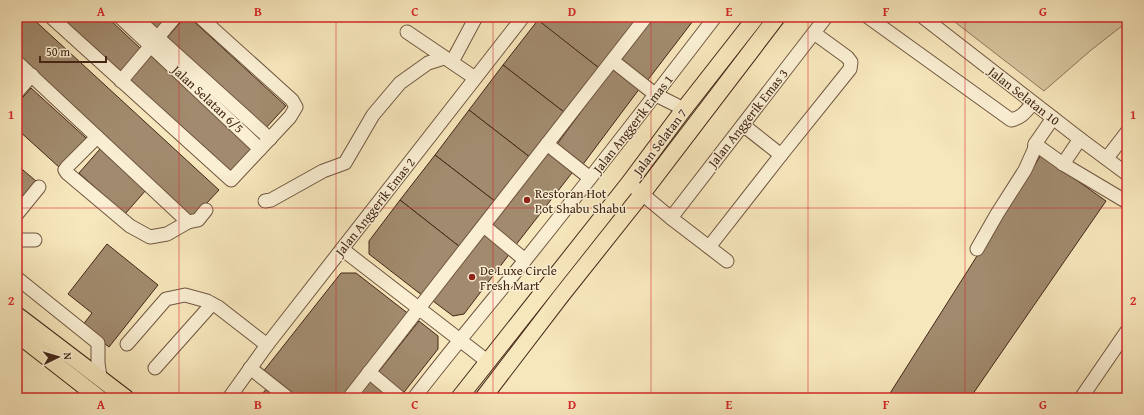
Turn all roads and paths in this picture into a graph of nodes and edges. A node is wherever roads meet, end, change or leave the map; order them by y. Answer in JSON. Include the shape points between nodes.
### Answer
{"nodes":[{"id":1,"x":51,"y":17,"type":"edge"},
{"id":2,"x":120,"y":17,"type":"edge"},
{"id":3,"x":135,"y":17,"type":"edge"},
{"id":4,"x":175,"y":17,"type":"edge"},
{"id":5,"x":200,"y":17,"type":"edge"},
{"id":6,"x":476,"y":17,"type":"edge"},
{"id":7,"x":523,"y":17,"type":"edge"},
{"id":8,"x":646,"y":17,"type":"edge"},
{"id":9,"x":716,"y":17,"type":"edge"},
{"id":10,"x":756,"y":17,"type":"edge"},
{"id":11,"x":777,"y":17,"type":"edge"},
{"id":12,"x":826,"y":17,"type":"edge"},
{"id":13,"x":868,"y":17,"type":"edge"},
{"id":14,"x":923,"y":17,"type":"edge"},
{"id":15,"x":407,"y":32,"type":"dead end"},
{"id":16,"x":814,"y":33,"type":"junction"},
{"id":17,"x":153,"y":41,"type":"junction"},
{"id":18,"x":448,"y":60,"type":"junction"},
{"id":19,"x":612,"y":61,"type":"junction"},
{"id":20,"x":17,"y":62,"type":"edge"},
{"id":21,"x":32,"y":75,"type":"junction"},
{"id":22,"x":475,"y":78,"type":"junction"},
{"id":23,"x":121,"y":80,"type":"junction"},
{"id":24,"x":17,"y":92,"type":"edge"},
{"id":25,"x":656,"y":95,"type":"junction"},
{"id":26,"x":1033,"y":102,"type":"junction"},
{"id":27,"x":684,"y":109,"type":"junction"},
{"id":28,"x":1053,"y":118,"type":"junction"},
{"id":29,"x":743,"y":124,"type":"junction"},
{"id":30,"x":1127,"y":132,"type":"edge"},
{"id":31,"x":97,"y":137,"type":"junction"},
{"id":32,"x":270,"y":139,"type":"junction"},
{"id":33,"x":1080,"y":139,"type":"junction"},
{"id":34,"x":547,"y":144,"type":"junction"},
{"id":35,"x":1035,"y":144,"type":"junction"},
{"id":36,"x":260,"y":149,"type":"junction"},
{"id":37,"x":781,"y":154,"type":"junction"},
{"id":38,"x":1108,"y":158,"type":"junction"},
{"id":39,"x":1063,"y":164,"type":"junction"},
{"id":40,"x":1127,"y":174,"type":"edge"},
{"id":41,"x":590,"y":178,"type":"junction"},
{"id":42,"x":629,"y":183,"type":"junction"},
{"id":43,"x":38,"y":187,"type":"dead end"},
{"id":44,"x":642,"y":194,"type":"junction"},
{"id":45,"x":265,"y":201,"type":"dead end"},
{"id":46,"x":1127,"y":202,"type":"edge"},
{"id":47,"x":206,"y":210,"type":"dead end"},
{"id":48,"x":17,"y":214,"type":"edge"},
{"id":49,"x":671,"y":218,"type":"junction"},
{"id":50,"x":188,"y":222,"type":"junction"},
{"id":51,"x":484,"y":226,"type":"junction"},
{"id":52,"x":17,"y":240,"type":"edge"},
{"id":53,"x":35,"y":240,"type":"dead end"},
{"id":54,"x":709,"y":248,"type":"junction"},
{"id":55,"x":342,"y":249,"type":"junction"},
{"id":56,"x":977,"y":249,"type":"dead end"},
{"id":57,"x":525,"y":260,"type":"junction"},
{"id":58,"x":727,"y":261,"type":"dead end"},
{"id":59,"x":17,"y":278,"type":"edge"},
{"id":60,"x":212,"y":304,"type":"junction"},
{"id":61,"x":419,"y":309,"type":"junction"},
{"id":62,"x":17,"y":315,"type":"edge"},
{"id":63,"x":1127,"y":331,"type":"edge"},
{"id":64,"x":17,"y":334,"type":"edge"},
{"id":65,"x":459,"y":340,"type":"junction"},
{"id":66,"x":127,"y":344,"type":"dead end"},
{"id":67,"x":267,"y":345,"type":"junction"},
{"id":68,"x":487,"y":361,"type":"junction"},
{"id":69,"x":155,"y":368,"type":"dead end"},
{"id":70,"x":250,"y":368,"type":"junction"},
{"id":71,"x":369,"y":372,"type":"junction"},
{"id":72,"x":100,"y":377,"type":"junction"},
{"id":73,"x":99,"y":398,"type":"edge"},
{"id":74,"x":126,"y":398,"type":"edge"},
{"id":75,"x":229,"y":398,"type":"edge"},
{"id":76,"x":288,"y":398,"type":"edge"},
{"id":77,"x":349,"y":398,"type":"edge"},
{"id":78,"x":400,"y":398,"type":"edge"},
{"id":79,"x":414,"y":398,"type":"edge"},
{"id":80,"x":459,"y":398,"type":"edge"},
{"id":81,"x":483,"y":398,"type":"edge"},
{"id":82,"x":1081,"y":398,"type":"edge"}],
"edges":[{"from":1,"to":23,"type":"street"},
{"from":2,"to":17,"type":"street","name":"Jalan Selatan 6/5"},
{"from":3,"to":17,"type":"street"},
{"from":4,"to":17,"type":"street"},
{"from":5,"to":32,"type":"street","via":[[292,100],[296,107]]},
{"from":6,"to":18,"type":"street"},
{"from":7,"to":22,"type":"street","name":"Jalan Anggerik Emas 2"},
{"from":8,"to":19,"type":"street"},
{"from":9,"to":25,"type":"street","name":"Jalan Anggerik Emas 1"},
{"from":10,"to":27,"type":"main road","name":"Jalan Selatan 7"},
{"from":11,"to":44,"type":"main road","name":"Jalan Selatan 7"},
{"from":12,"to":16,"type":"street","name":"Jalan Anggerik Emas 3"},
{"from":13,"to":26,"type":"street","via":[[1011,120],[1023,116]]},
{"from":14,"to":26,"type":"street","name":"Jalan Selatan 10"},
{"from":15,"to":18,"type":"street"},
{"from":16,"to":29,"type":"street","name":"Jalan Anggerik Emas 3"},
{"from":16,"to":37,"type":"street","via":[[848,57],[851,62],[850,69]]},
{"from":17,"to":23,"type":"street"},
{"from":17,"to":32,"type":"street"},
{"from":17,"to":36,"type":"street","name":"Jalan Selatan 6/5"},
{"from":18,"to":22,"type":"street"},
{"from":18,"to":45,"type":"street","via":[[428,63],[400,83],[373,115],[345,163],[323,171]]},
{"from":19,"to":25,"type":"street"},
{"from":19,"to":34,"type":"street"},
{"from":20,"to":21,"type":"street"},
{"from":21,"to":24,"type":"street"},
{"from":21,"to":31,"type":"street"},
{"from":22,"to":55,"type":"street","name":"Jalan Anggerik Emas 2"},
{"from":23,"to":36,"type":"street","via":[[231,180]]},
{"from":25,"to":27,"type":"street"},
{"from":25,"to":41,"type":"street","name":"Jalan Anggerik Emas 1"},
{"from":26,"to":28,"type":"street","name":"Jalan Selatan 10"},
{"from":27,"to":42,"type":"main road","name":"Jalan Selatan 7"},
{"from":28,"to":33,"type":"street","name":"Jalan Selatan 10"},
{"from":28,"to":35,"type":"street"},
{"from":29,"to":37,"type":"street"},
{"from":29,"to":49,"type":"street","name":"Jalan Anggerik Emas 3"},
{"from":30,"to":38,"type":"street"},
{"from":31,"to":50,"type":"street"},
{"from":31,"to":50,"type":"street","via":[[68,166],[65,170],[67,173],[130,226],[150,237],[167,234]]},
{"from":32,"to":36,"type":"street"},
{"from":33,"to":38,"type":"street","name":"Jalan Selatan 10"},
{"from":33,"to":39,"type":"street"},
{"from":34,"to":41,"type":"street"},
{"from":34,"to":51,"type":"street"},
{"from":35,"to":39,"type":"street"},
{"from":35,"to":56,"type":"street","via":[[1025,170]]},
{"from":37,"to":54,"type":"street"},
{"from":38,"to":40,"type":"street","name":"Jalan Selatan 10"},
{"from":39,"to":46,"type":"street"},
{"from":41,"to":57,"type":"street","name":"Jalan Anggerik Emas 1"},
{"from":42,"to":44,"type":"street"},
{"from":42,"to":68,"type":"main road","name":"Jalan Selatan 7"},
{"from":43,"to":48,"type":"street"},
{"from":44,"to":49,"type":"street"},
{"from":44,"to":81,"type":"main road","name":"Jalan Selatan 7"},
{"from":47,"to":50,"type":"street","via":[[198,220]]},
{"from":49,"to":54,"type":"street"},
{"from":51,"to":57,"type":"street"},
{"from":51,"to":61,"type":"street"},
{"from":52,"to":53,"type":"street"},
{"from":54,"to":58,"type":"street"},
{"from":55,"to":61,"type":"street"},
{"from":55,"to":67,"type":"street","name":"Jalan Anggerik Emas 2"},
{"from":57,"to":65,"type":"street","name":"Jalan Anggerik Emas 1"},
{"from":59,"to":72,"type":"street","via":[[98,343]]},
{"from":60,"to":66,"type":"street","via":[[185,295],[166,299]]},
{"from":60,"to":67,"type":"street"},
{"from":60,"to":69,"type":"street"},
{"from":61,"to":65,"type":"street"},
{"from":61,"to":71,"type":"street"},
{"from":62,"to":72,"type":"main road"},
{"from":63,"to":82,"type":"street"},
{"from":64,"to":73,"type":"main road"},
{"from":65,"to":68,"type":"street"},
{"from":65,"to":79,"type":"street","name":"Jalan Anggerik Emas 1"},
{"from":67,"to":70,"type":"street","name":"Jalan Anggerik Emas 2"},
{"from":68,"to":80,"type":"main road","name":"Jalan Selatan 7"},
{"from":70,"to":75,"type":"street","name":"Jalan Anggerik Emas 2"},
{"from":70,"to":76,"type":"street"},
{"from":71,"to":77,"type":"street"},
{"from":71,"to":78,"type":"street"},
{"from":72,"to":74,"type":"main road"}]}
